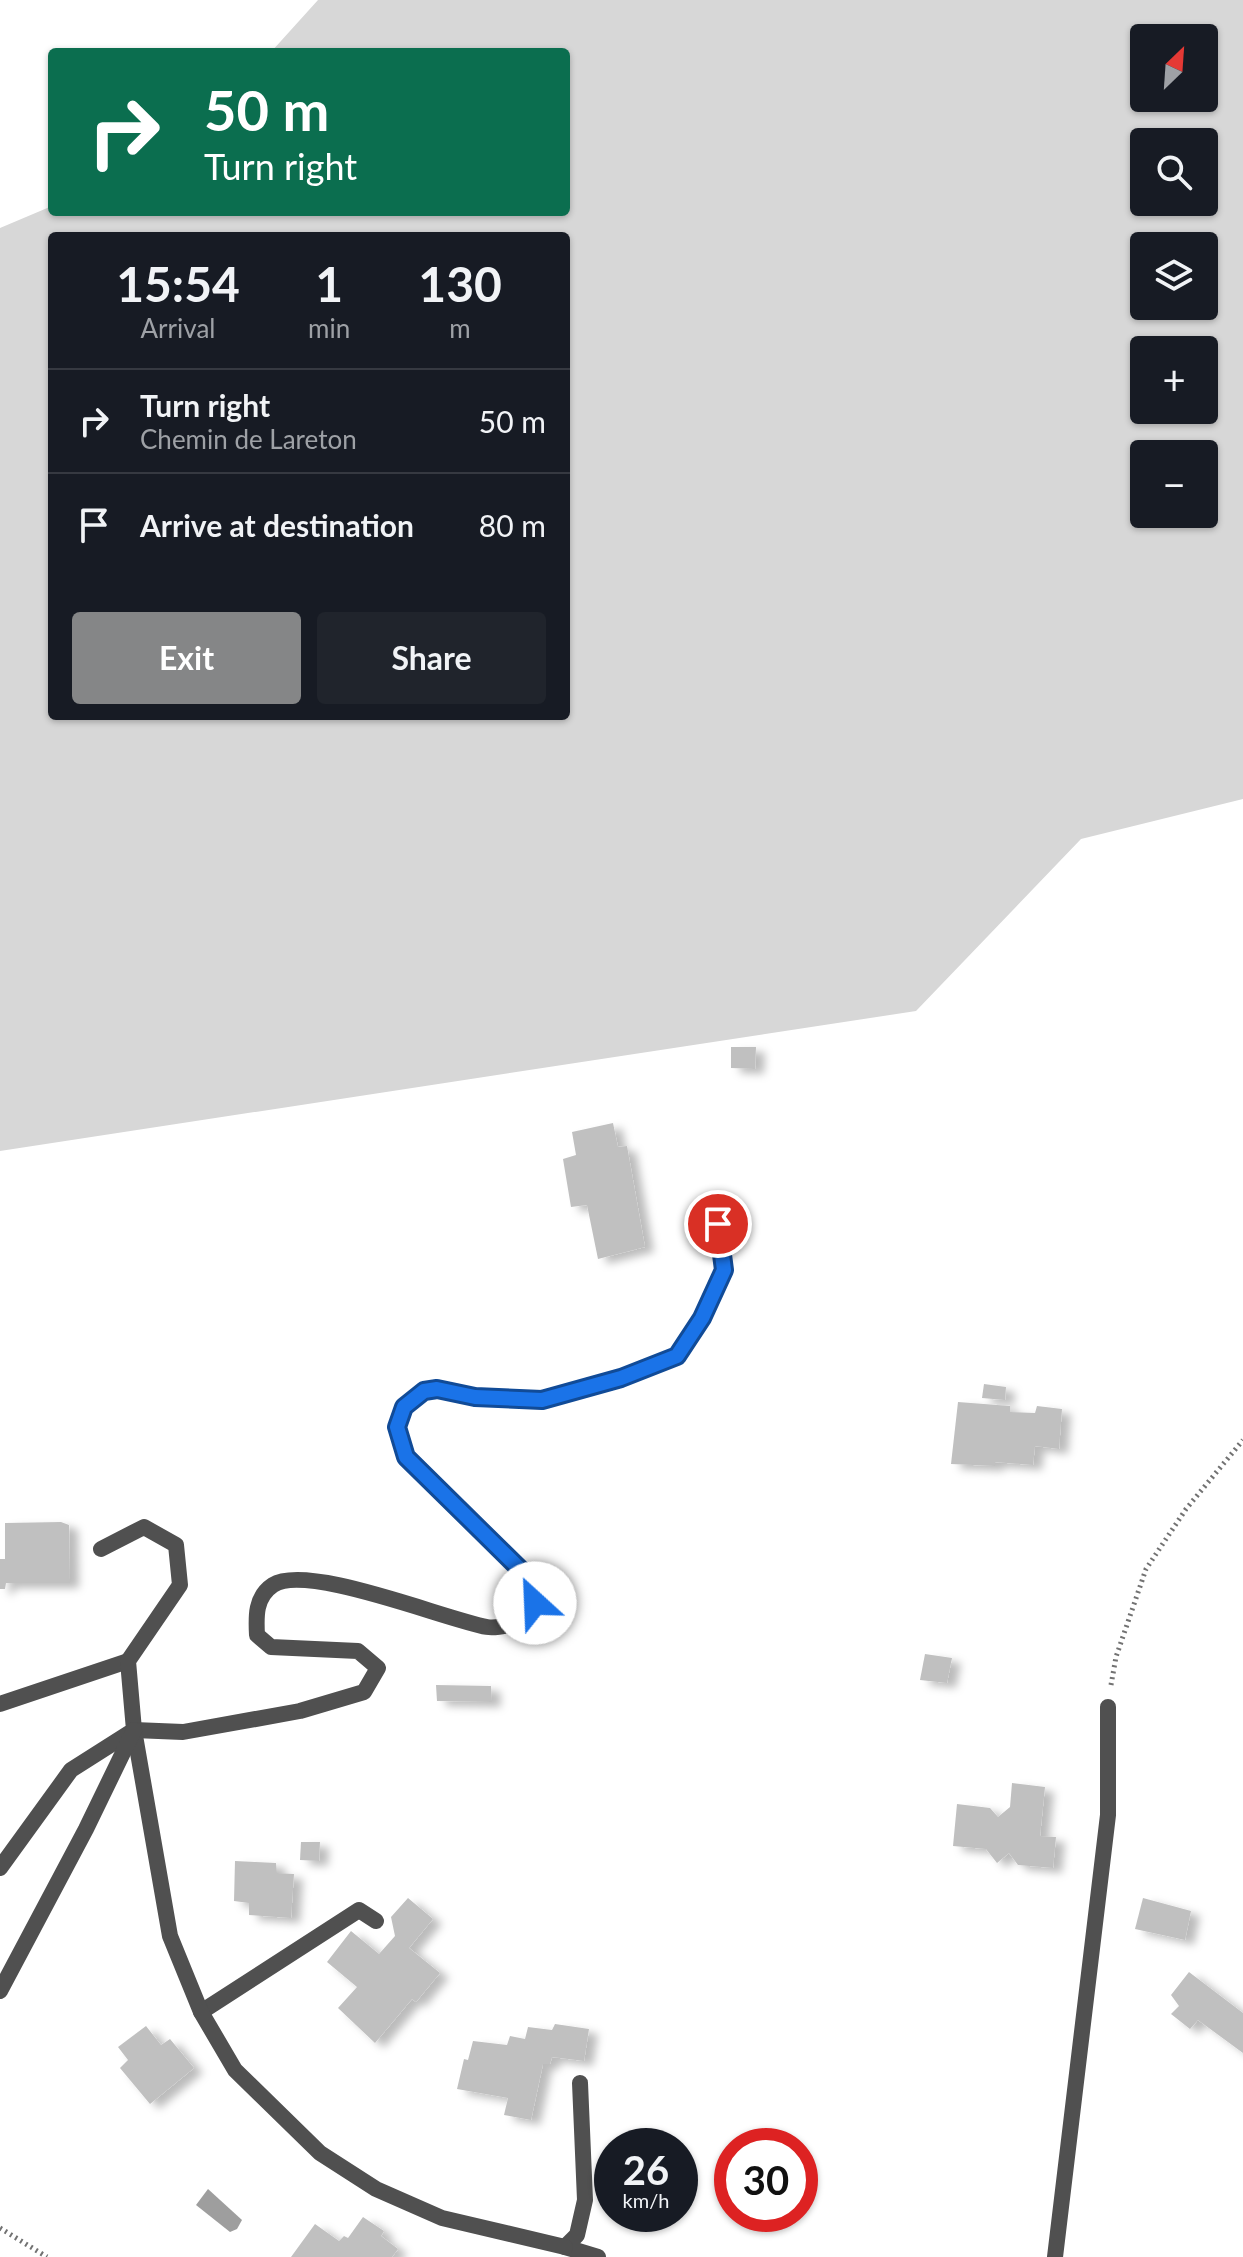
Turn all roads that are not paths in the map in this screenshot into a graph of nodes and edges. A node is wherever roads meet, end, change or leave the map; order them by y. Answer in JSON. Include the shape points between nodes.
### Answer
{"nodes":[{"id":1,"x":714,"y":1200,"type":"dead end"},
{"id":2,"x":101,"y":1549,"type":"dead end"},
{"id":3,"x":128,"y":1661,"type":"junction"},
{"id":4,"x":0,"y":1704,"type":"edge"},
{"id":5,"x":1108,"y":1707,"type":"road end"},
{"id":6,"x":134,"y":1730,"type":"junction"},
{"id":7,"x":0,"y":1868,"type":"edge"},
{"id":8,"x":376,"y":1921,"type":"dead end"},
{"id":9,"x":0,"y":1991,"type":"edge"},
{"id":10,"x":201,"y":2012,"type":"junction"},
{"id":11,"x":580,"y":2083,"type":"dead end"},
{"id":12,"x":565,"y":2247,"type":"junction"},
{"id":13,"x":598,"y":2257,"type":"edge"},
{"id":14,"x":1055,"y":2257,"type":"edge"}],
"edges":[{"from":1,"to":6,"type":"street","via":[[724,1270],[677,1356],[542,1400],[437,1389],[424,1391],[404,1407],[397,1427],[406,1457],[532,1581],[535,1603],[523,1622],[491,1628],[326,1582],[273,1585],[256,1608],[257,1635],[271,1647],[358,1651],[378,1668],[364,1692],[300,1711],[183,1732]]},
{"from":2,"to":3,"type":"street","via":[[144,1527],[176,1545],[180,1585]]},
{"from":3,"to":4,"type":"street"},
{"from":3,"to":6,"type":"street"},
{"from":5,"to":14,"type":"street","via":[[1108,1815]]},
{"from":6,"to":7,"type":"street","via":[[71,1770]]},
{"from":6,"to":9,"type":"street"},
{"from":6,"to":10,"type":"street","via":[[170,1936]]},
{"from":8,"to":10,"type":"street","via":[[359,1910]]},
{"from":10,"to":12,"type":"street","via":[[235,2070],[320,2153],[353,2175],[442,2218]]},
{"from":11,"to":12,"type":"street","via":[[585,2200],[577,2235]]},
{"from":12,"to":13,"type":"street"}]}
